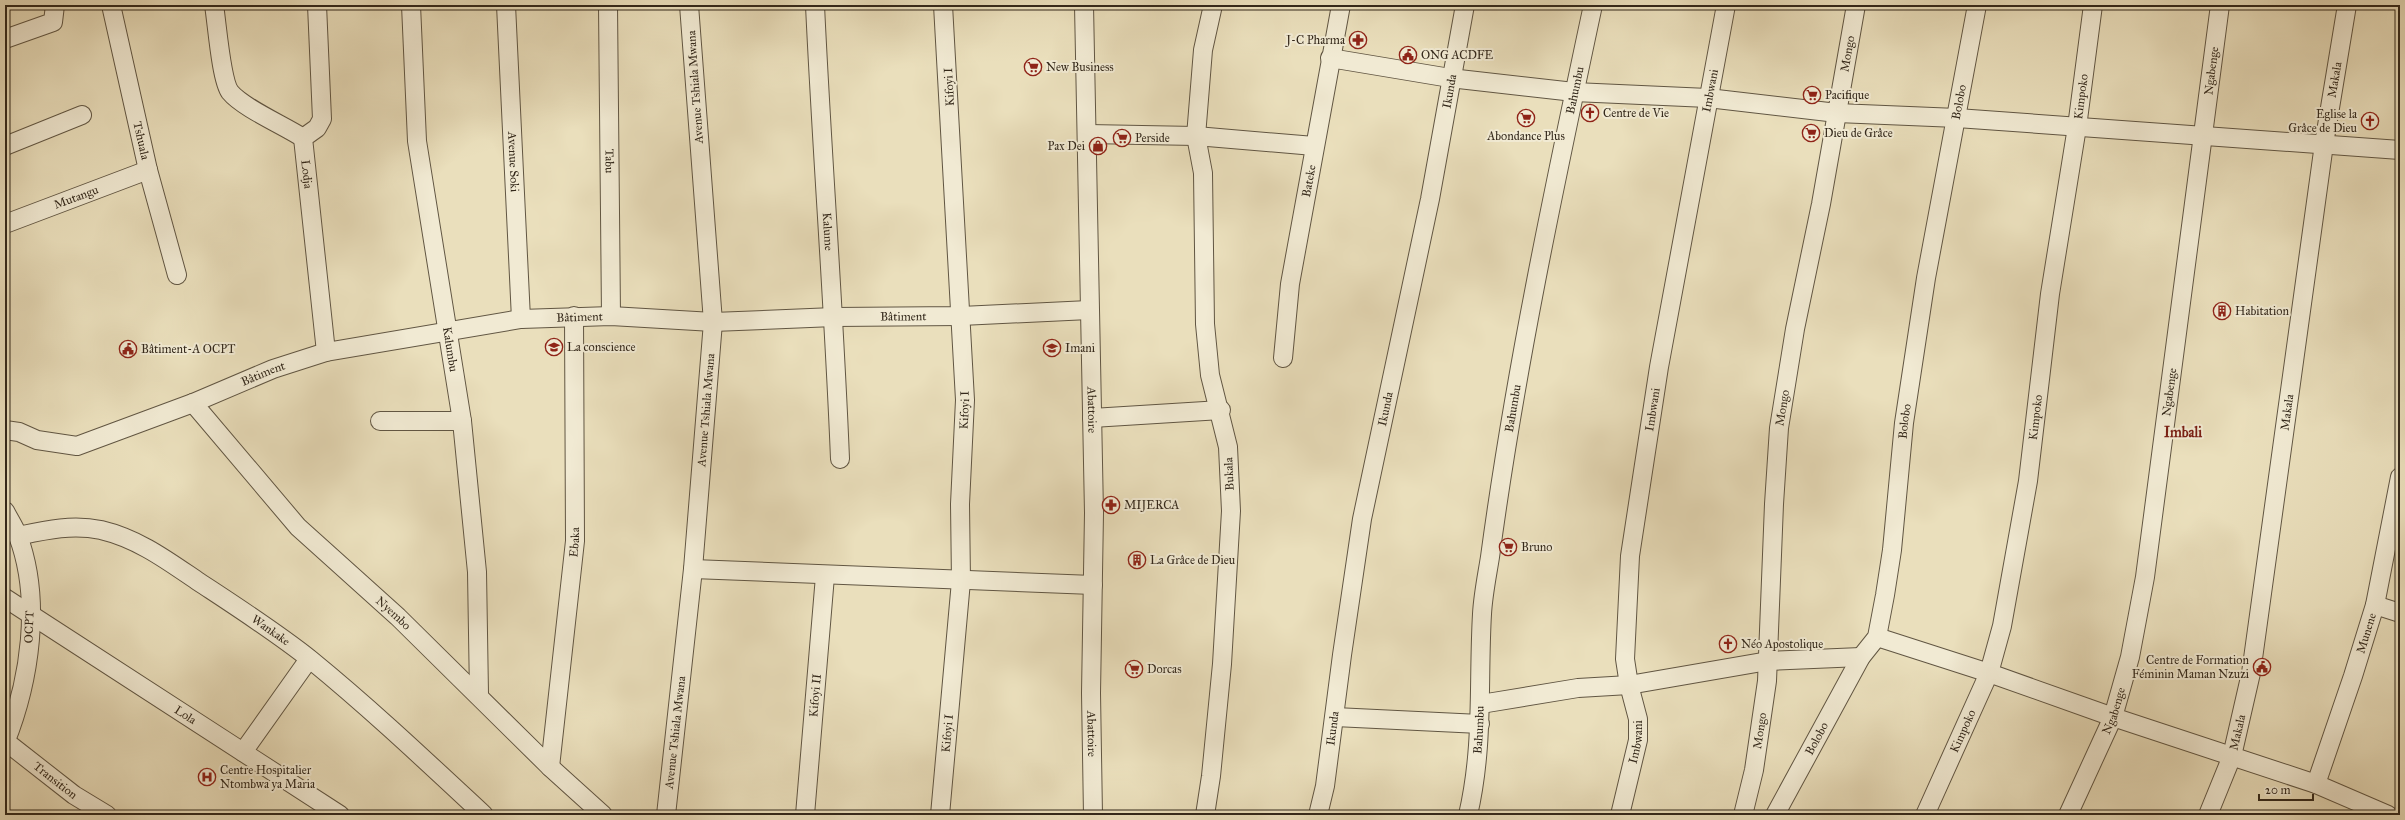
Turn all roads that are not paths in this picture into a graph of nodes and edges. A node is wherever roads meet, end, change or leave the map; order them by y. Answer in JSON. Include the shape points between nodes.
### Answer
{"nodes":[{"id":1,"x":55,"y":5,"type":"edge"},
{"id":2,"x":111,"y":5,"type":"edge"},
{"id":3,"x":214,"y":5,"type":"edge"},
{"id":4,"x":317,"y":5,"type":"edge"},
{"id":5,"x":411,"y":5,"type":"edge"},
{"id":6,"x":506,"y":5,"type":"edge"},
{"id":7,"x":608,"y":5,"type":"edge"},
{"id":8,"x":689,"y":5,"type":"edge"},
{"id":9,"x":815,"y":5,"type":"edge"},
{"id":10,"x":943,"y":5,"type":"edge"},
{"id":11,"x":1084,"y":5,"type":"edge"},
{"id":12,"x":1213,"y":5,"type":"edge"},
{"id":13,"x":1341,"y":5,"type":"edge"},
{"id":14,"x":1465,"y":5,"type":"edge"},
{"id":15,"x":1593,"y":5,"type":"edge"},
{"id":16,"x":1726,"y":5,"type":"edge"},
{"id":17,"x":1856,"y":5,"type":"edge"},
{"id":18,"x":1977,"y":5,"type":"edge"},
{"id":19,"x":2093,"y":5,"type":"edge"},
{"id":20,"x":2220,"y":5,"type":"edge"},
{"id":21,"x":2347,"y":5,"type":"edge"},
{"id":22,"x":5,"y":39,"type":"edge"},
{"id":23,"x":1330,"y":58,"type":"junction"},
{"id":24,"x":1450,"y":78,"type":"junction"},
{"id":25,"x":1574,"y":92,"type":"junction"},
{"id":26,"x":1708,"y":98,"type":"junction"},
{"id":27,"x":1837,"y":113,"type":"junction"},
{"id":28,"x":82,"y":115,"type":"dead end"},
{"id":29,"x":1956,"y":118,"type":"junction"},
{"id":30,"x":2078,"y":127,"type":"junction"},
{"id":31,"x":1088,"y":134,"type":"junction"},
{"id":32,"x":1196,"y":136,"type":"junction"},
{"id":33,"x":2204,"y":136,"type":"junction"},
{"id":34,"x":303,"y":138,"type":"junction"},
{"id":35,"x":2324,"y":144,"type":"junction"},
{"id":36,"x":5,"y":146,"type":"edge"},
{"id":37,"x":1314,"y":146,"type":"junction"},
{"id":38,"x":2400,"y":150,"type":"edge"},
{"id":39,"x":148,"y":170,"type":"junction"},
{"id":40,"x":5,"y":224,"type":"edge"},
{"id":41,"x":177,"y":276,"type":"dead end"},
{"id":42,"x":1089,"y":310,"type":"junction"},
{"id":43,"x":574,"y":316,"type":"junction"},
{"id":44,"x":611,"y":316,"type":"junction"},
{"id":45,"x":961,"y":316,"type":"junction"},
{"id":46,"x":834,"y":317,"type":"junction"},
{"id":47,"x":521,"y":319,"type":"junction"},
{"id":48,"x":714,"y":322,"type":"junction"},
{"id":49,"x":447,"y":330,"type":"junction"},
{"id":50,"x":326,"y":352,"type":"junction"},
{"id":51,"x":1283,"y":358,"type":"dead end"},
{"id":52,"x":193,"y":403,"type":"junction"},
{"id":53,"x":1220,"y":410,"type":"junction"},
{"id":54,"x":1092,"y":418,"type":"junction"},
{"id":55,"x":380,"y":421,"type":"dead end"},
{"id":56,"x":462,"y":421,"type":"junction"},
{"id":57,"x":5,"y":430,"type":"edge"},
{"id":58,"x":840,"y":459,"type":"dead end"},
{"id":59,"x":2400,"y":477,"type":"edge"},
{"id":60,"x":5,"y":512,"type":"edge"},
{"id":61,"x":2397,"y":518,"type":"edge"},
{"id":62,"x":18,"y":536,"type":"junction"},
{"id":63,"x":693,"y":569,"type":"junction"},
{"id":64,"x":825,"y":576,"type":"junction"},
{"id":65,"x":961,"y":581,"type":"junction"},
{"id":66,"x":1093,"y":585,"type":"junction"},
{"id":67,"x":5,"y":598,"type":"edge"},
{"id":68,"x":2374,"y":605,"type":"junction"},
{"id":69,"x":2400,"y":613,"type":"edge"},
{"id":70,"x":30,"y":615,"type":"junction"},
{"id":71,"x":1877,"y":637,"type":"junction"},
{"id":72,"x":1861,"y":657,"type":"junction"},
{"id":73,"x":309,"y":659,"type":"junction"},
{"id":74,"x":1768,"y":661,"type":"junction"},
{"id":75,"x":1989,"y":673,"type":"junction"},
{"id":76,"x":1628,"y":685,"type":"junction"},
{"id":77,"x":479,"y":694,"type":"junction"},
{"id":78,"x":1481,"y":704,"type":"junction"},
{"id":79,"x":1335,"y":717,"type":"junction"},
{"id":80,"x":2113,"y":717,"type":"junction"},
{"id":81,"x":1480,"y":724,"type":"junction"},
{"id":82,"x":5,"y":742,"type":"edge"},
{"id":83,"x":243,"y":752,"type":"junction"},
{"id":84,"x":2232,"y":756,"type":"junction"},
{"id":85,"x":550,"y":767,"type":"junction"},
{"id":86,"x":2316,"y":784,"type":"junction"},
{"id":87,"x":108,"y":815,"type":"edge"},
{"id":88,"x":340,"y":815,"type":"edge"},
{"id":89,"x":484,"y":815,"type":"edge"},
{"id":90,"x":603,"y":815,"type":"edge"},
{"id":91,"x":666,"y":815,"type":"edge"},
{"id":92,"x":806,"y":815,"type":"edge"},
{"id":93,"x":940,"y":815,"type":"edge"},
{"id":94,"x":1093,"y":815,"type":"edge"},
{"id":95,"x":1204,"y":815,"type":"edge"},
{"id":96,"x":1318,"y":815,"type":"edge"},
{"id":97,"x":1468,"y":815,"type":"edge"},
{"id":98,"x":1620,"y":815,"type":"edge"},
{"id":99,"x":1742,"y":815,"type":"edge"},
{"id":100,"x":1775,"y":815,"type":"edge"},
{"id":101,"x":1925,"y":815,"type":"edge"},
{"id":102,"x":2068,"y":815,"type":"edge"},
{"id":103,"x":2208,"y":815,"type":"edge"},
{"id":104,"x":2388,"y":815,"type":"edge"}],
"edges":[{"from":1,"to":22,"type":"street","via":[[53,22]]},
{"from":2,"to":39,"type":"street","name":"Tshuala"},
{"from":3,"to":34,"type":"street","via":[[224,77],[229,92]]},
{"from":4,"to":34,"type":"street","via":[[322,119],[317,128]]},
{"from":5,"to":49,"type":"street","name":"Kalumbu","via":[[417,142]]},
{"from":6,"to":47,"type":"street","name":"Avenue Soki"},
{"from":7,"to":44,"type":"street","name":"Tabu"},
{"from":8,"to":48,"type":"street","name":"Avenue Tshiala Mwana"},
{"from":9,"to":46,"type":"street","name":"Kalume","via":[[822,164]]},
{"from":10,"to":45,"type":"street","name":"Kifoyi I"},
{"from":11,"to":31,"type":"street","name":"Abattoire"},
{"from":12,"to":32,"type":"street","via":[[1202,50]]},
{"from":13,"to":23,"type":"street","name":"Bateke"},
{"from":14,"to":24,"type":"street","name":"Ikunda"},
{"from":15,"to":25,"type":"street","name":"Bahumbu"},
{"from":16,"to":26,"type":"street","name":"Imbwani"},
{"from":17,"to":27,"type":"street","name":"Mongo"},
{"from":18,"to":29,"type":"street","name":"Bolobo"},
{"from":19,"to":30,"type":"street","name":"Kimpoko"},
{"from":20,"to":33,"type":"street","name":"Ngabenge"},
{"from":21,"to":35,"type":"street","name":"Makala"},
{"from":23,"to":24,"type":"street"},
{"from":23,"to":37,"type":"street","name":"Bateke"},
{"from":24,"to":25,"type":"street"},
{"from":24,"to":79,"type":"street","name":"Ikunda","via":[[1427,214],[1362,519]]},
{"from":25,"to":26,"type":"street"},
{"from":25,"to":78,"type":"street","name":"Bahumbu","via":[[1498,496],[1482,612]]},
{"from":26,"to":27,"type":"street"},
{"from":26,"to":76,"type":"street","name":"Imbwani","via":[[1659,367],[1630,556],[1625,659]]},
{"from":27,"to":29,"type":"street"},
{"from":27,"to":74,"type":"street","name":"Mongo","via":[[1821,204],[1794,329],[1779,428]]},
{"from":28,"to":36,"type":"street"},
{"from":29,"to":30,"type":"street"},
{"from":29,"to":71,"type":"street","name":"Bolobo","via":[[1940,195],[1906,408],[1892,550]]},
{"from":30,"to":33,"type":"street"},
{"from":30,"to":75,"type":"street","name":"Kimpoko","via":[[2050,294],[2028,481],[2002,626]]},
{"from":31,"to":32,"type":"street"},
{"from":31,"to":42,"type":"street","name":"Abattoire"},
{"from":32,"to":37,"type":"street"},
{"from":32,"to":53,"type":"street","name":"Bukala","via":[[1203,173],[1205,324],[1210,375]]},
{"from":33,"to":35,"type":"street"},
{"from":33,"to":80,"type":"street","name":"Ngabenge","via":[[2145,577],[2130,658]]},
{"from":34,"to":50,"type":"street","name":"Lodja"},
{"from":35,"to":38,"type":"street"},
{"from":35,"to":84,"type":"street","name":"Makala","via":[[2257,634]]},
{"from":37,"to":51,"type":"street","name":"Bateke","via":[[1290,284]]},
{"from":39,"to":40,"type":"street","name":"Mutangu"},
{"from":39,"to":41,"type":"street","name":"Tshuala"},
{"from":42,"to":45,"type":"street","name":"Bâtiment"},
{"from":42,"to":54,"type":"street","name":"Abattoire"},
{"from":43,"to":44,"type":"street","name":"Bâtiment"},
{"from":43,"to":47,"type":"street","name":"Bâtiment"},
{"from":43,"to":85,"type":"street","name":"Ebaka","via":[[575,541]]},
{"from":44,"to":48,"type":"street","name":"Bâtiment"},
{"from":45,"to":46,"type":"street","name":"Bâtiment"},
{"from":45,"to":65,"type":"street","name":"Kifoyi I","via":[[965,400],[960,504]]},
{"from":46,"to":48,"type":"street","name":"Bâtiment"},
{"from":46,"to":58,"type":"street","name":"Kalume"},
{"from":47,"to":49,"type":"street","name":"Bâtiment"},
{"from":48,"to":63,"type":"street","name":"Avenue Tshiala Mwana"},
{"from":49,"to":50,"type":"street","name":"Bâtiment"},
{"from":49,"to":56,"type":"street","name":"Kalumbu"},
{"from":50,"to":52,"type":"street","name":"Bâtiment","via":[[273,369]]},
{"from":52,"to":57,"type":"street","name":"Bâtiment","via":[[77,446],[37,440],[19,432]]},
{"from":52,"to":77,"type":"street","name":"Nyembo","via":[[298,527]]},
{"from":53,"to":54,"type":"street"},
{"from":53,"to":95,"type":"street","name":"Bukala","via":[[1228,447],[1231,511],[1222,664],[1211,776]]},
{"from":54,"to":66,"type":"street","name":"Abattoire"},
{"from":55,"to":56,"type":"street"},
{"from":56,"to":77,"type":"street","name":"Kalumbu","via":[[477,572]]},
{"from":59,"to":61,"type":"street","name":"Munene"},
{"from":60,"to":62,"type":"street","name":"OCPT"},
{"from":61,"to":68,"type":"street","name":"Munene"},
{"from":62,"to":70,"type":"street","name":"OCPT","via":[[30,585]]},
{"from":62,"to":73,"type":"street","name":"Wankake","via":[[57,528],[78,527],[102,530],[137,541],[220,595]]},
{"from":63,"to":64,"type":"street"},
{"from":63,"to":91,"type":"street","name":"Avenue Tshiala Mwana"},
{"from":64,"to":65,"type":"street"},
{"from":64,"to":92,"type":"street","name":"Kifoyi II"},
{"from":65,"to":66,"type":"street"},
{"from":65,"to":93,"type":"street","name":"Kifoyi I"},
{"from":66,"to":94,"type":"street","name":"Abattoire"},
{"from":67,"to":70,"type":"street","name":"Lola"},
{"from":68,"to":69,"type":"street"},
{"from":68,"to":86,"type":"street","name":"Munene","via":[[2354,676]]},
{"from":70,"to":82,"type":"street","name":"OCPT","via":[[28,669]]},
{"from":70,"to":83,"type":"street","name":"Lola"},
{"from":71,"to":72,"type":"street","name":"Bolobo"},
{"from":71,"to":75,"type":"street"},
{"from":72,"to":74,"type":"street"},
{"from":72,"to":100,"type":"street","name":"Bolobo"},
{"from":73,"to":83,"type":"street"},
{"from":73,"to":89,"type":"street","name":"Wankake","via":[[398,734]]},
{"from":74,"to":76,"type":"street"},
{"from":74,"to":99,"type":"street","name":"Mongo","via":[[1762,726]]},
{"from":75,"to":80,"type":"street"},
{"from":75,"to":101,"type":"street","name":"Kimpoko"},
{"from":76,"to":78,"type":"street","via":[[1578,688]]},
{"from":76,"to":98,"type":"street","name":"Imbwani","via":[[1638,719],[1638,740]]},
{"from":77,"to":85,"type":"street","name":"Nyembo"},
{"from":78,"to":81,"type":"street","name":"Bahumbu"},
{"from":79,"to":81,"type":"street"},
{"from":79,"to":96,"type":"street","name":"Ikunda"},
{"from":80,"to":84,"type":"street"},
{"from":80,"to":102,"type":"street","name":"Ngabenge"},
{"from":81,"to":97,"type":"street","name":"Bahumbu","via":[[1476,779]]},
{"from":82,"to":87,"type":"street","name":"Transition","via":[[74,795]]},
{"from":83,"to":88,"type":"street","name":"Lola"},
{"from":84,"to":86,"type":"street"},
{"from":84,"to":103,"type":"street","name":"Makala"},
{"from":85,"to":90,"type":"street","name":"Nyembo"},
{"from":86,"to":104,"type":"street"}]}
